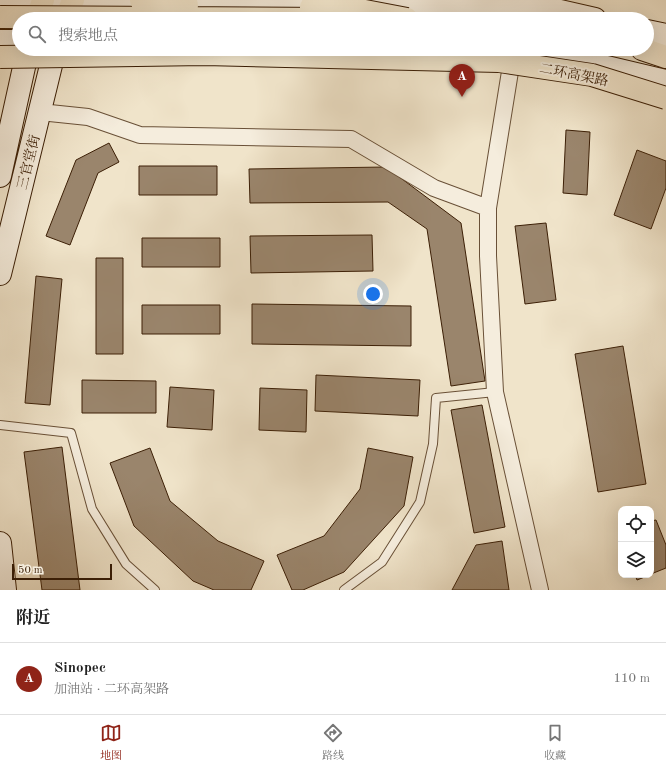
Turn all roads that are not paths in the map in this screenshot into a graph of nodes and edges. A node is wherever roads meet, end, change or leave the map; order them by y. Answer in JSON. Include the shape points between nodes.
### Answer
{"nodes":[{"id":1,"x":141,"y":0,"type":"edge"},
{"id":2,"x":0,"y":3,"type":"edge"},
{"id":3,"x":41,"y":8,"type":"edge"},
{"id":4,"x":70,"y":8,"type":"edge"},
{"id":5,"x":370,"y":12,"type":"edge"},
{"id":6,"x":564,"y":12,"type":"edge"},
{"id":7,"x":0,"y":17,"type":"edge"},
{"id":8,"x":12,"y":17,"type":"edge"},
{"id":9,"x":654,"y":32,"type":"edge"},
{"id":10,"x":666,"y":35,"type":"edge"},
{"id":11,"x":0,"y":41,"type":"edge"},
{"id":12,"x":12,"y":41,"type":"edge"},
{"id":13,"x":654,"y":53,"type":"edge"},
{"id":14,"x":26,"y":56,"type":"edge"},
{"id":15,"x":53,"y":56,"type":"edge"},
{"id":16,"x":68,"y":56,"type":"edge"},
{"id":17,"x":289,"y":56,"type":"edge"},
{"id":18,"x":513,"y":56,"type":"edge"},
{"id":19,"x":542,"y":56,"type":"edge"},
{"id":20,"x":0,"y":57,"type":"edge"},
{"id":21,"x":666,"y":57,"type":"edge"},
{"id":22,"x":666,"y":81,"type":"edge"},
{"id":23,"x":666,"y":98,"type":"edge"},
{"id":24,"x":40,"y":112,"type":"junction"},
{"id":25,"x":0,"y":176,"type":"edge"},
{"id":26,"x":488,"y":208,"type":"junction"},
{"id":27,"x":0,"y":274,"type":"edge"},
{"id":28,"x":495,"y":392,"type":"junction"},
{"id":29,"x":0,"y":425,"type":"edge"},
{"id":30,"x":0,"y":543,"type":"edge"},
{"id":31,"x":5,"y":590,"type":"edge"},
{"id":32,"x":155,"y":590,"type":"edge"},
{"id":33,"x":344,"y":590,"type":"edge"},
{"id":34,"x":540,"y":590,"type":"edge"}],
"edges":[{"from":1,"to":5,"type":"highway","bridge":true,"via":[[172,4],[349,8]]},
{"from":2,"to":3,"type":"main road"},
{"from":3,"to":4,"type":"main road"},
{"from":4,"to":6,"type":"main road","via":[[534,5]]},
{"from":7,"to":8,"type":"highway","bridge":true},
{"from":9,"to":10,"type":"main road"},
{"from":11,"to":12,"type":"main road"},
{"from":13,"to":21,"type":"highway"},
{"from":14,"to":25,"type":"main road","name":"三官堂街"},
{"from":15,"to":24,"type":"main road","name":"三官堂街"},
{"from":16,"to":20,"type":"highway","name":"二环高架路","bridge":true},
{"from":17,"to":23,"type":"highway","name":"二环高架路","bridge":true,"via":[[499,61],[592,75]]},
{"from":18,"to":26,"type":"street"},
{"from":19,"to":22,"type":"main road"},
{"from":24,"to":26,"type":"street","via":[[88,117],[140,135],[351,139],[434,188]]},
{"from":24,"to":27,"type":"main road","name":"三官堂街"},
{"from":26,"to":28,"type":"street"},
{"from":28,"to":33,"type":"lane","via":[[436,398],[433,444],[420,502],[382,562]]},
{"from":28,"to":34,"type":"street"},
{"from":29,"to":32,"type":"lane","via":[[71,433],[92,509],[126,564]]},
{"from":30,"to":31,"type":"main road"}]}
